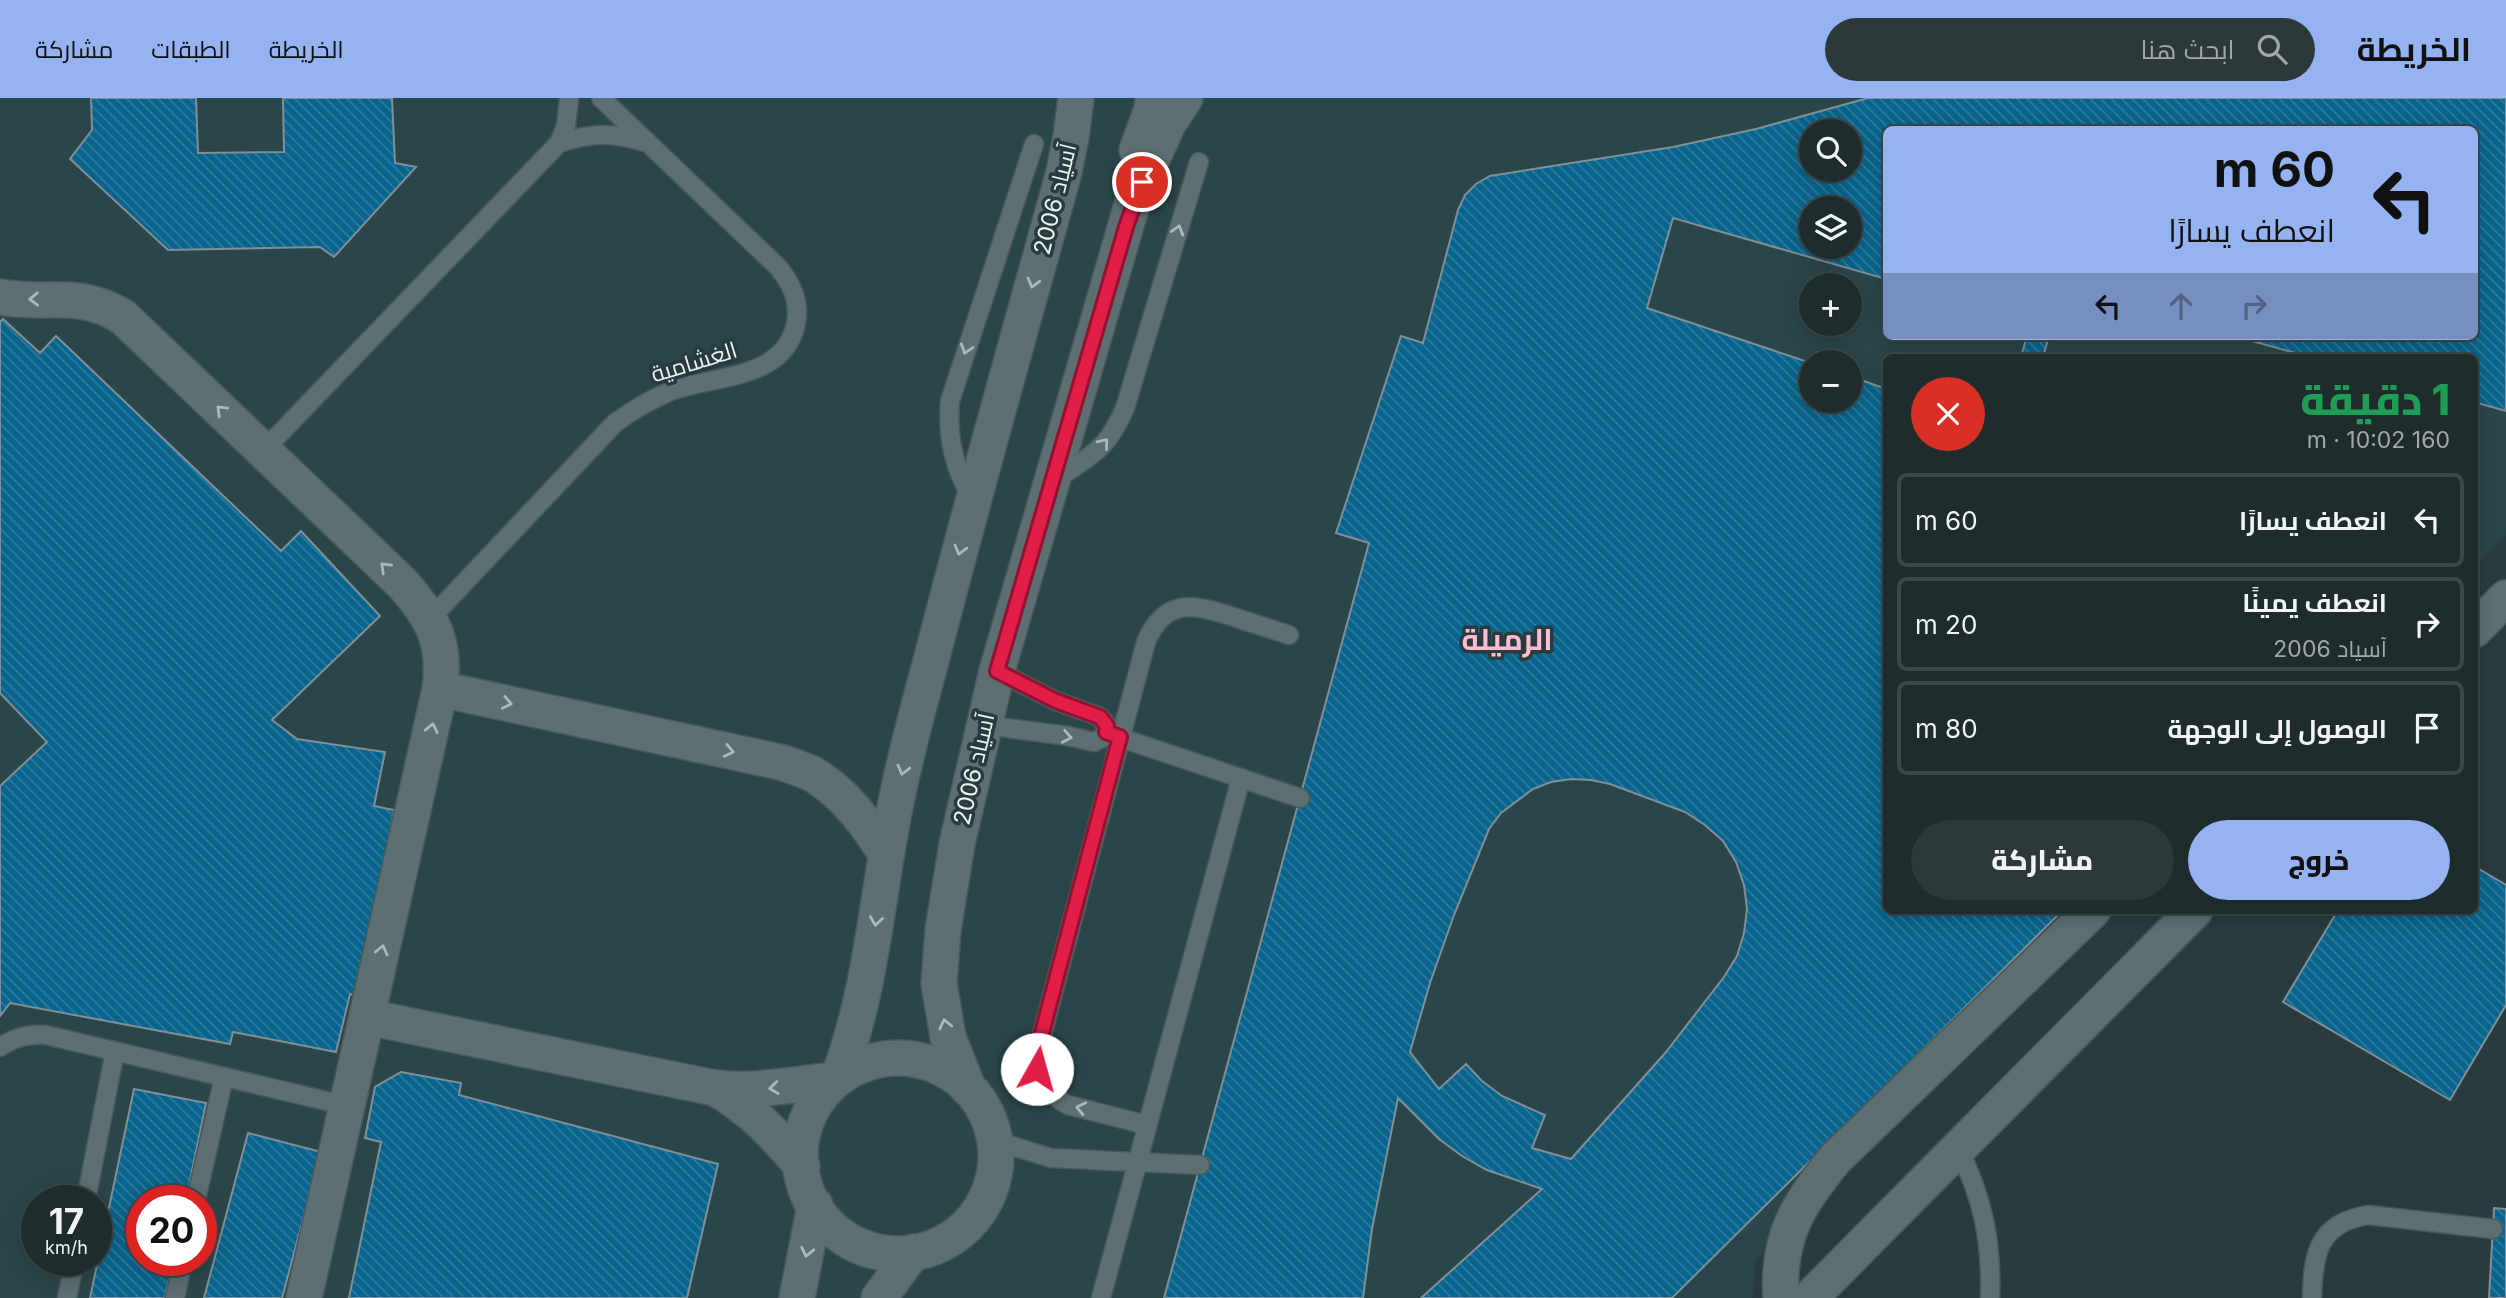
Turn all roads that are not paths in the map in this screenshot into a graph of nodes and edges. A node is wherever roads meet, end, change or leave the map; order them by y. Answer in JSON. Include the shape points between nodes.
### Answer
{"nodes":[{"id":1,"x":569,"y":98,"type":"edge"},
{"id":2,"x":601,"y":98,"type":"edge"},
{"id":3,"x":1076,"y":98,"type":"edge"},
{"id":4,"x":1096,"y":98,"type":"edge"},
{"id":5,"x":1153,"y":98,"type":"edge"},
{"id":6,"x":1185,"y":98,"type":"edge"},
{"id":7,"x":559,"y":143,"type":"junction"},
{"id":8,"x":648,"y":143,"type":"junction"},
{"id":9,"x":1034,"y":144,"type":"dead end"},
{"id":10,"x":1199,"y":162,"type":"dead end"},
{"id":11,"x":1063,"y":177,"type":"junction"},
{"id":12,"x":1133,"y":201,"type":"junction"},
{"id":13,"x":0,"y":297,"type":"edge"},
{"id":14,"x":263,"y":451,"type":"junction"},
{"id":15,"x":1050,"y":484,"type":"junction"},
{"id":16,"x":973,"y":501,"type":"junction"},
{"id":17,"x":2506,"y":598,"type":"edge"},
{"id":18,"x":430,"y":619,"type":"junction"},
{"id":19,"x":2478,"y":626,"type":"edge"},
{"id":20,"x":1289,"y":635,"type":"dead end"},
{"id":21,"x":997,"y":671,"type":"junction"},
{"id":22,"x":440,"y":689,"type":"junction"},
{"id":23,"x":985,"y":725,"type":"junction"},
{"id":24,"x":1113,"y":735,"type":"junction"},
{"id":25,"x":1241,"y":778,"type":"junction"},
{"id":26,"x":1300,"y":798,"type":"dead end"},
{"id":27,"x":886,"y":854,"type":"junction"},
{"id":28,"x":2089,"y":914,"type":"edge"},
{"id":29,"x":2191,"y":914,"type":"edge"},
{"id":30,"x":368,"y":1017,"type":"junction"},
{"id":31,"x":0,"y":1047,"type":"edge"},
{"id":32,"x":115,"y":1051,"type":"junction"},
{"id":33,"x":224,"y":1077,"type":"junction"},
{"id":34,"x":836,"y":1077,"type":"junction"},
{"id":35,"x":715,"y":1088,"type":"junction"},
{"id":36,"x":968,"y":1088,"type":"junction"},
{"id":37,"x":348,"y":1106,"type":"junction"},
{"id":38,"x":1147,"y":1125,"type":"junction"},
{"id":39,"x":996,"y":1141,"type":"junction"},
{"id":40,"x":1958,"y":1148,"type":"junction"},
{"id":41,"x":1138,"y":1161,"type":"junction"},
{"id":42,"x":1200,"y":1165,"type":"dead end"},
{"id":43,"x":802,"y":1166,"type":"junction"},
{"id":44,"x":89,"y":1185,"type":"edge"},
{"id":45,"x":199,"y":1185,"type":"edge"},
{"id":46,"x":816,"y":1205,"type":"junction"},
{"id":47,"x":2493,"y":1229,"type":"dead end"},
{"id":48,"x":913,"y":1252,"type":"junction"},
{"id":49,"x":72,"y":1276,"type":"edge"},
{"id":50,"x":180,"y":1276,"type":"edge"},
{"id":51,"x":67,"y":1298,"type":"edge"},
{"id":52,"x":175,"y":1298,"type":"edge"},
{"id":53,"x":304,"y":1298,"type":"edge"},
{"id":54,"x":797,"y":1298,"type":"edge"},
{"id":55,"x":880,"y":1298,"type":"edge"},
{"id":56,"x":1101,"y":1298,"type":"edge"},
{"id":57,"x":1781,"y":1298,"type":"edge"},
{"id":58,"x":1810,"y":1298,"type":"edge"},
{"id":59,"x":1990,"y":1298,"type":"edge"},
{"id":60,"x":2312,"y":1298,"type":"edge"}],
"edges":[{"from":1,"to":7,"type":"lane"},
{"from":2,"to":8,"type":"lane","name":"الغشامية"},
{"from":3,"to":11,"type":"street","name":"آسياد 2006"},
{"from":4,"to":11,"type":"street","via":[[1080,154]]},
{"from":5,"to":12,"type":"street","via":[[1131,167]]},
{"from":6,"to":12,"type":"street","name":"آسياد 2006"},
{"from":7,"to":8,"type":"lane","name":"الغشامية","via":[[603,133]]},
{"from":7,"to":14,"type":"lane"},
{"from":8,"to":18,"type":"lane","name":"الغشامية","via":[[789,281],[796,298],[794,332],[786,348],[759,369],[673,390],[615,423]]},
{"from":9,"to":16,"type":"lane","one_way":true,"via":[[950,401],[950,443],[962,483]]},
{"from":15,"to":10,"type":"lane","one_way":true,"via":[[1098,451],[1118,424]]},
{"from":11,"to":16,"type":"street","name":"آسياد 2006","one_way":true},
{"from":12,"to":15,"type":"street","name":"آسياد 2006"},
{"from":14,"to":13,"type":"street","one_way":true,"via":[[136,329],[108,308],[74,299]]},
{"from":18,"to":14,"type":"street","one_way":true,"via":[[402,583]]},
{"from":15,"to":21,"type":"street","name":"آسياد 2006"},
{"from":16,"to":27,"type":"street","name":"آسياد 2006","one_way":true},
{"from":17,"to":19,"type":"street"},
{"from":18,"to":22,"type":"street","via":[[442,653]]},
{"from":20,"to":24,"type":"lane","via":[[1199,606],[1162,616],[1146,642]]},
{"from":21,"to":23,"type":"street","name":"آسياد 2006"},
{"from":21,"to":24,"type":"lane","via":[[1100,717]]},
{"from":22,"to":27,"type":"street","one_way":true,"via":[[780,762],[814,775],[844,796]]},
{"from":30,"to":22,"type":"street","one_way":true},
{"from":23,"to":24,"type":"lane","one_way":true,"via":[[1094,743]]},
{"from":36,"to":23,"type":"street","name":"آسياد 2006","one_way":true,"via":[[942,1011],[940,957],[957,844]]},
{"from":24,"to":25,"type":"lane"},
{"from":38,"to":24,"type":"lane","one_way":true,"via":[[1068,1105],[1048,1091],[1037,1069],[1039,1044]]},
{"from":25,"to":26,"type":"lane"},
{"from":25,"to":38,"type":"lane"},
{"from":27,"to":34,"type":"street","name":"آسياد 2006","one_way":true,"via":[[869,970]]},
{"from":28,"to":57,"type":"street","via":[[1818,1179],[1802,1201],[1786,1238]]},
{"from":29,"to":40,"type":"street"},
{"from":30,"to":35,"type":"street"},
{"from":30,"to":37,"type":"street"},
{"from":31,"to":32,"type":"lane","via":[[15,1038],[46,1035]]},
{"from":32,"to":33,"type":"lane"},
{"from":32,"to":44,"type":"lane"},
{"from":33,"to":37,"type":"lane"},
{"from":33,"to":45,"type":"lane"},
{"from":34,"to":35,"type":"street","one_way":true,"via":[[774,1089]]},
{"from":34,"to":36,"type":"street","via":[[861,1064],[906,1059],[928,1064]]},
{"from":34,"to":43,"type":"street","via":[[809,1115],[802,1135]]},
{"from":35,"to":43,"type":"street","via":[[763,1121]]},
{"from":36,"to":39,"type":"street","via":[[981,1103]]},
{"from":37,"to":53,"type":"street"},
{"from":38,"to":41,"type":"lane"},
{"from":39,"to":41,"type":"lane","via":[[1051,1158]]},
{"from":39,"to":48,"type":"street","via":[[993,1185],[977,1214],[954,1237]]},
{"from":40,"to":58,"type":"street"},
{"from":40,"to":59,"type":"lane","via":[[1984,1214]]},
{"from":41,"to":42,"type":"lane"},
{"from":41,"to":56,"type":"lane"},
{"from":43,"to":46,"type":"street"},
{"from":46,"to":48,"type":"street","via":[[828,1224],[856,1245],[890,1254]]},
{"from":46,"to":54,"type":"street","one_way":true},
{"from":47,"to":60,"type":"lane","via":[[2353,1217],[2329,1232],[2320,1244]]},
{"from":48,"to":55,"type":"street"},
{"from":49,"to":51,"type":"lane"},
{"from":50,"to":52,"type":"lane"}]}
